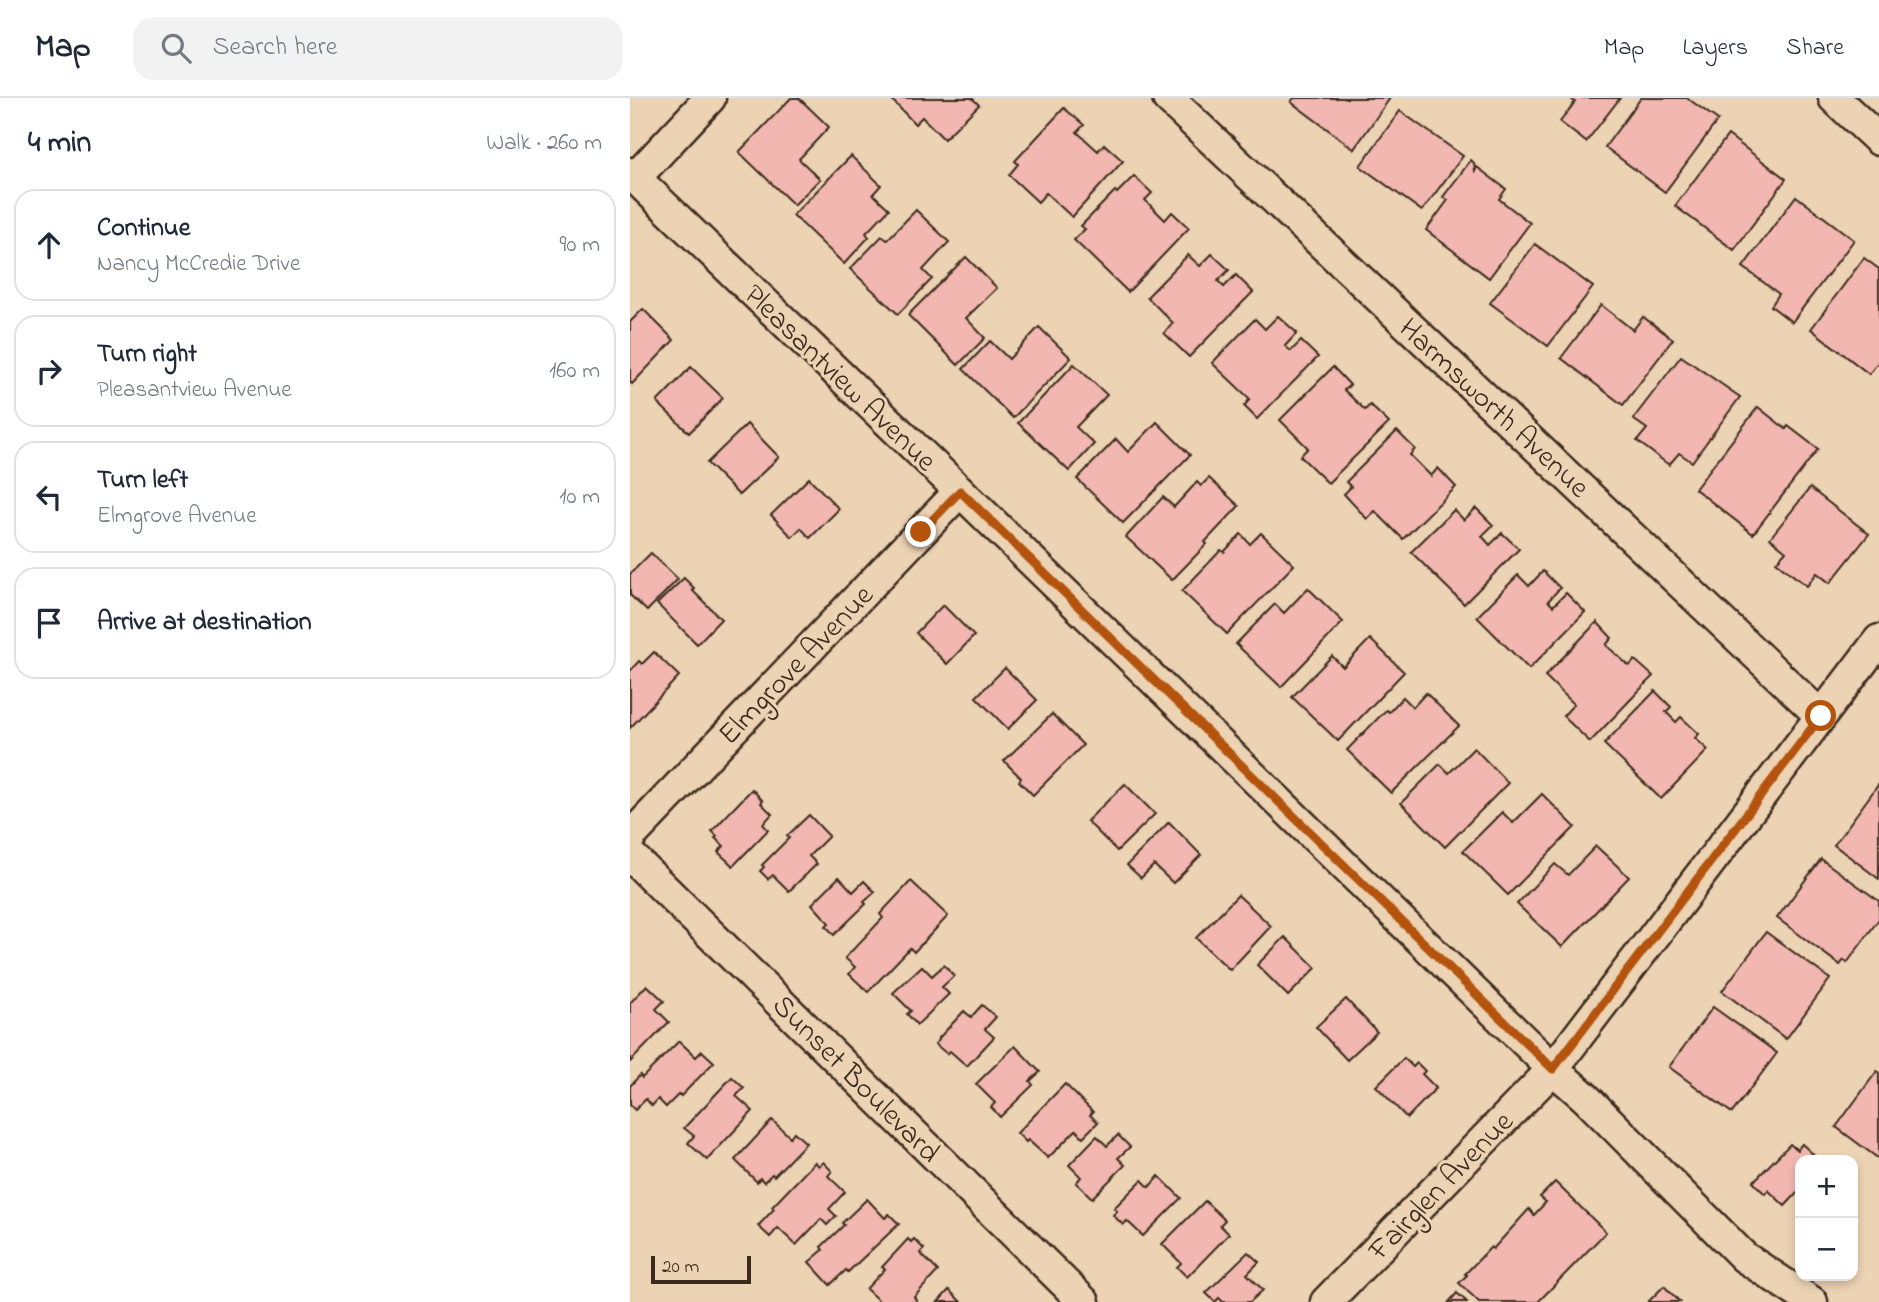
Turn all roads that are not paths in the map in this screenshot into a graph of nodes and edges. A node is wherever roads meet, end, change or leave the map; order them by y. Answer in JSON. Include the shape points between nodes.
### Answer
{"nodes":[{"id":1,"x":710,"y":98,"type":"edge"},
{"id":2,"x":1168,"y":98,"type":"edge"},
{"id":3,"x":1834,"y":98,"type":"edge"},
{"id":4,"x":1879,"y":140,"type":"edge"},
{"id":5,"x":633,"y":176,"type":"edge"},
{"id":6,"x":960,"y":491,"type":"junction"},
{"id":7,"x":1879,"y":640,"type":"edge"},
{"id":8,"x":1821,"y":716,"type":"junction"},
{"id":9,"x":630,"y":837,"type":"edge"},
{"id":10,"x":630,"y":855,"type":"edge"},
{"id":11,"x":1553,"y":1069,"type":"junction"},
{"id":12,"x":1084,"y":1302,"type":"edge"},
{"id":13,"x":1326,"y":1302,"type":"edge"},
{"id":14,"x":1812,"y":1302,"type":"edge"}],
"edges":[{"from":1,"to":5,"type":"street"},
{"from":2,"to":8,"type":"street","name":"Harmsworth Avenue"},
{"from":3,"to":4,"type":"street"},
{"from":5,"to":6,"type":"street","name":"Pleasantview Avenue"},
{"from":6,"to":9,"type":"street","name":"Elmgrove Avenue"},
{"from":6,"to":11,"type":"street","name":"Pleasantview Avenue"},
{"from":7,"to":8,"type":"street","name":"Fairglen Avenue"},
{"from":8,"to":11,"type":"street","name":"Fairglen Avenue"},
{"from":10,"to":12,"type":"street","name":"Sunset Boulevard"},
{"from":11,"to":13,"type":"street","name":"Fairglen Avenue"},
{"from":11,"to":14,"type":"street","name":"Pleasantview Avenue","via":[[1744,1257]]}]}
